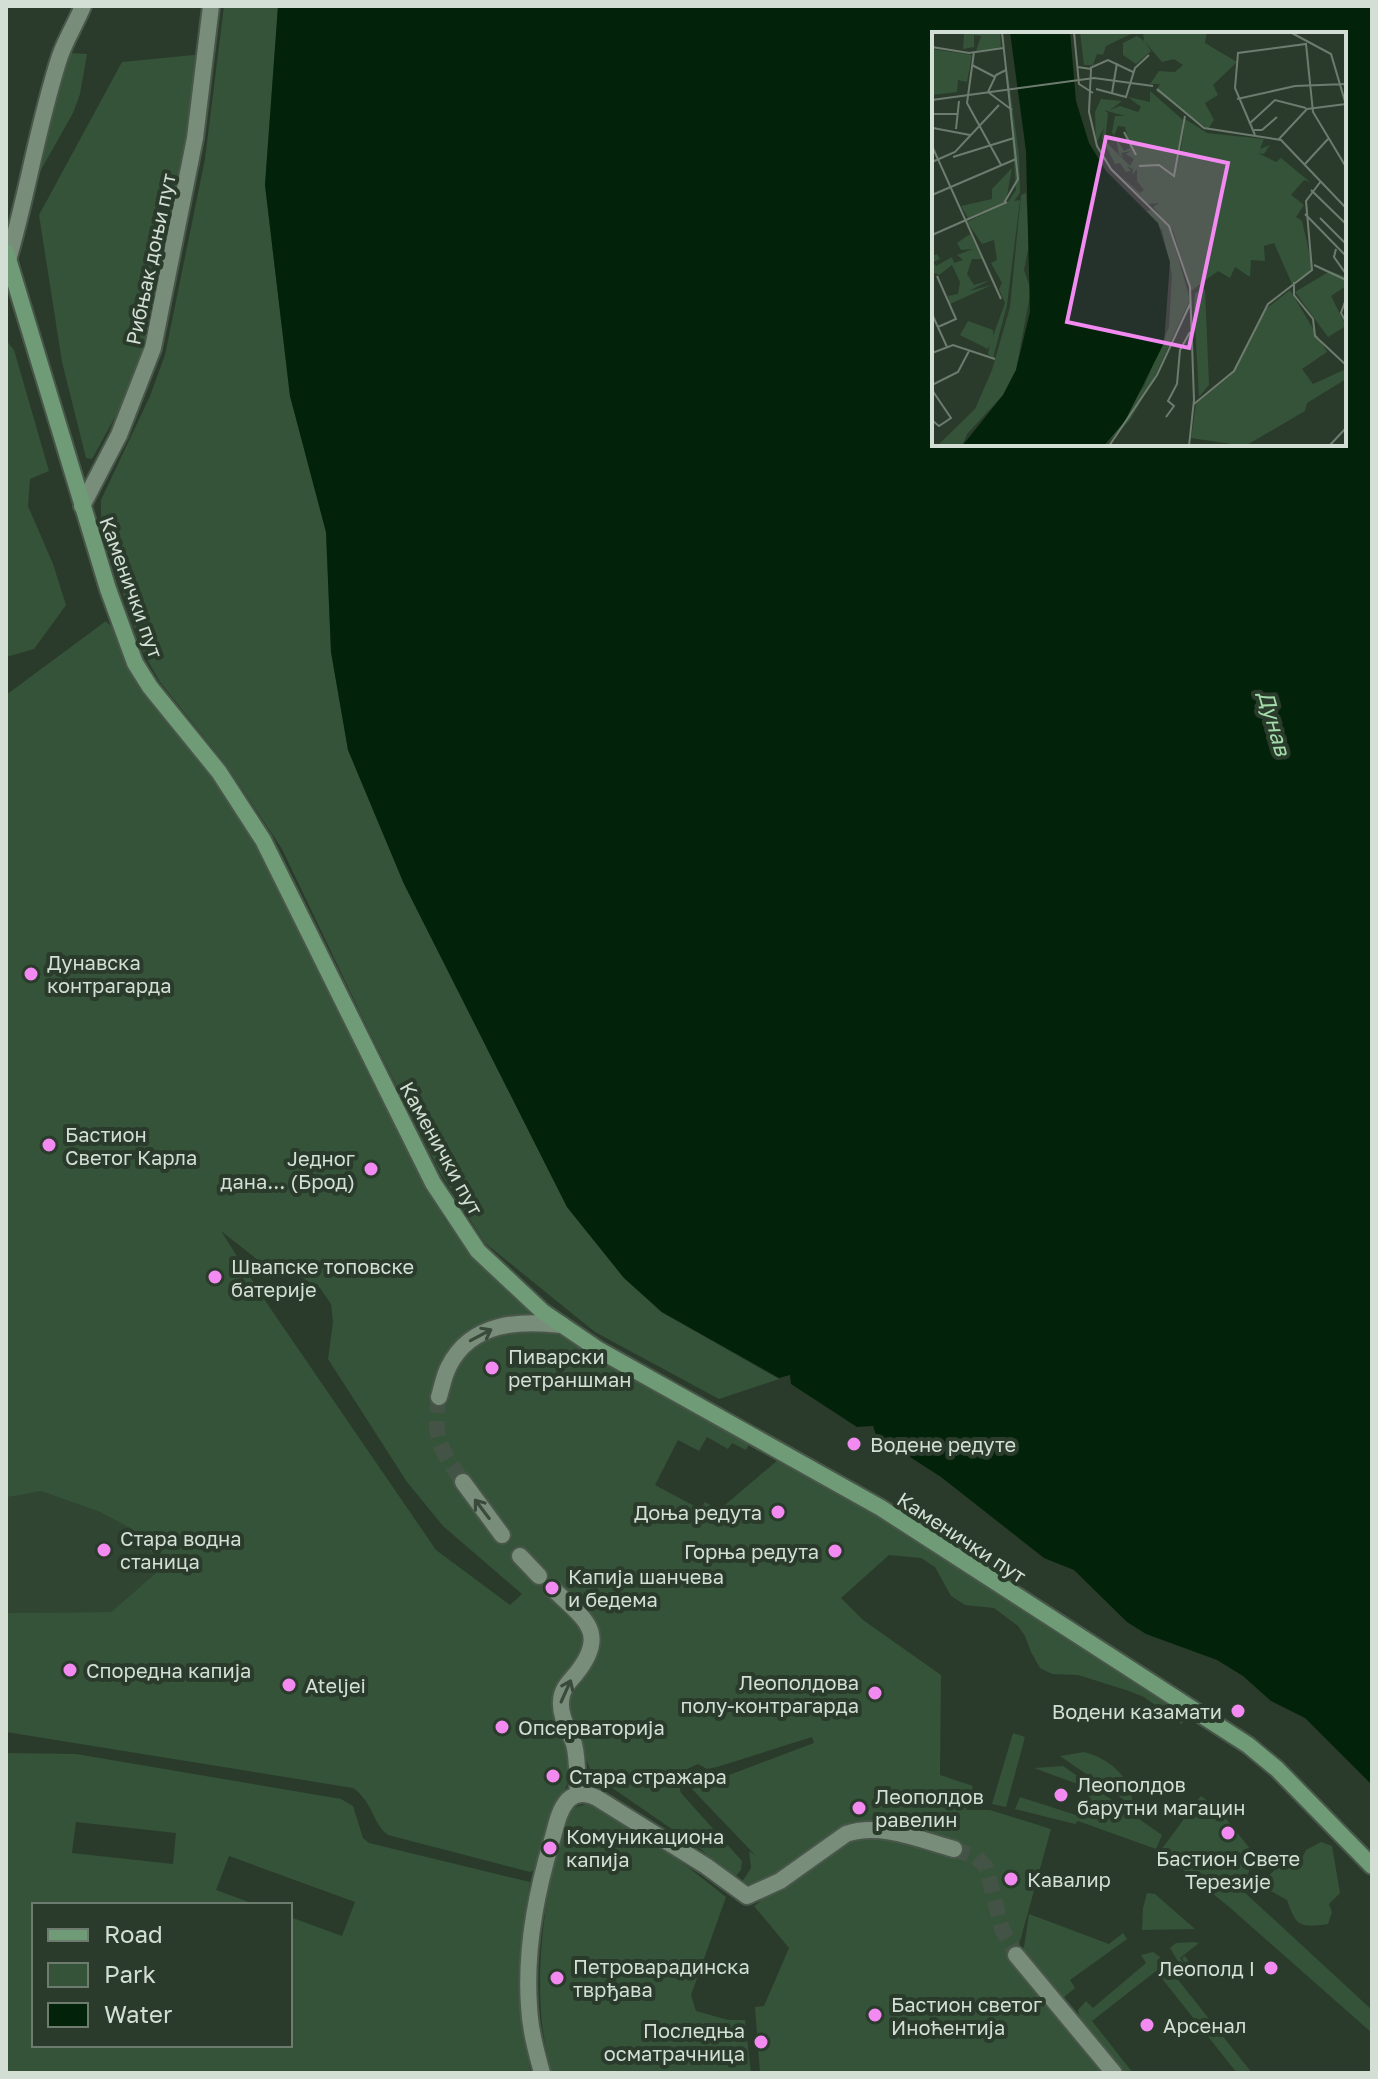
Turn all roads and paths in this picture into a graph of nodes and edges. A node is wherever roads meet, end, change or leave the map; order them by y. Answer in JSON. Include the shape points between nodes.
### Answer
{"nodes":[{"id":1,"x":83,"y":6,"type":"edge"},
{"id":2,"x":211,"y":6,"type":"edge"},
{"id":3,"x":7,"y":256,"type":"edge"},
{"id":4,"x":82,"y":506,"type":"junction"},
{"id":5,"x":562,"y":1325,"type":"junction"},
{"id":6,"x":439,"y":1397,"type":"tunnel mouth"},
{"id":7,"x":463,"y":1482,"type":"tunnel mouth"},
{"id":8,"x":502,"y":1535,"type":"dead end"},
{"id":9,"x":520,"y":1556,"type":"dead end"},
{"id":10,"x":539,"y":1576,"type":"dead end"},
{"id":11,"x":552,"y":1588,"type":"dead end"},
{"id":12,"x":578,"y":1794,"type":"junction"},
{"id":13,"x":954,"y":1849,"type":"tunnel mouth"},
{"id":14,"x":1372,"y":1866,"type":"edge"},
{"id":15,"x":1016,"y":1955,"type":"tunnel mouth"},
{"id":16,"x":542,"y":2073,"type":"edge"},
{"id":17,"x":1114,"y":2073,"type":"edge"}],
"edges":[{"from":1,"to":3,"type":"street","via":[[61,52]]},
{"from":2,"to":4,"type":"street","name":"Рибњак доњи пут","via":[[195,138],[153,348],[119,435]]},
{"from":3,"to":4,"type":"main road","name":"Каменички пут"},
{"from":4,"to":5,"type":"main road","name":"Каменички пут","via":[[135,663],[219,772],[263,840],[440,1193],[478,1251]]},
{"from":6,"to":5,"type":"street","one_way":true,"via":[[449,1366],[465,1344],[483,1332],[518,1323]]},
{"from":5,"to":14,"type":"main road","name":"Каменички пут","via":[[684,1400],[881,1508],[1248,1745]]},
{"from":8,"to":7,"type":"street","one_way":true},
{"from":9,"to":10,"type":"street"},
{"from":12,"to":11,"type":"street","one_way":true,"via":[[574,1745],[560,1699],[589,1657],[592,1636],[584,1618]]},
{"from":12,"to":13,"type":"street","via":[[597,1798],[747,1896],[857,1830]]},
{"from":12,"to":16,"type":"street","via":[[560,1811],[532,1929],[529,2003]]},
{"from":15,"to":17,"type":"street"}]}
